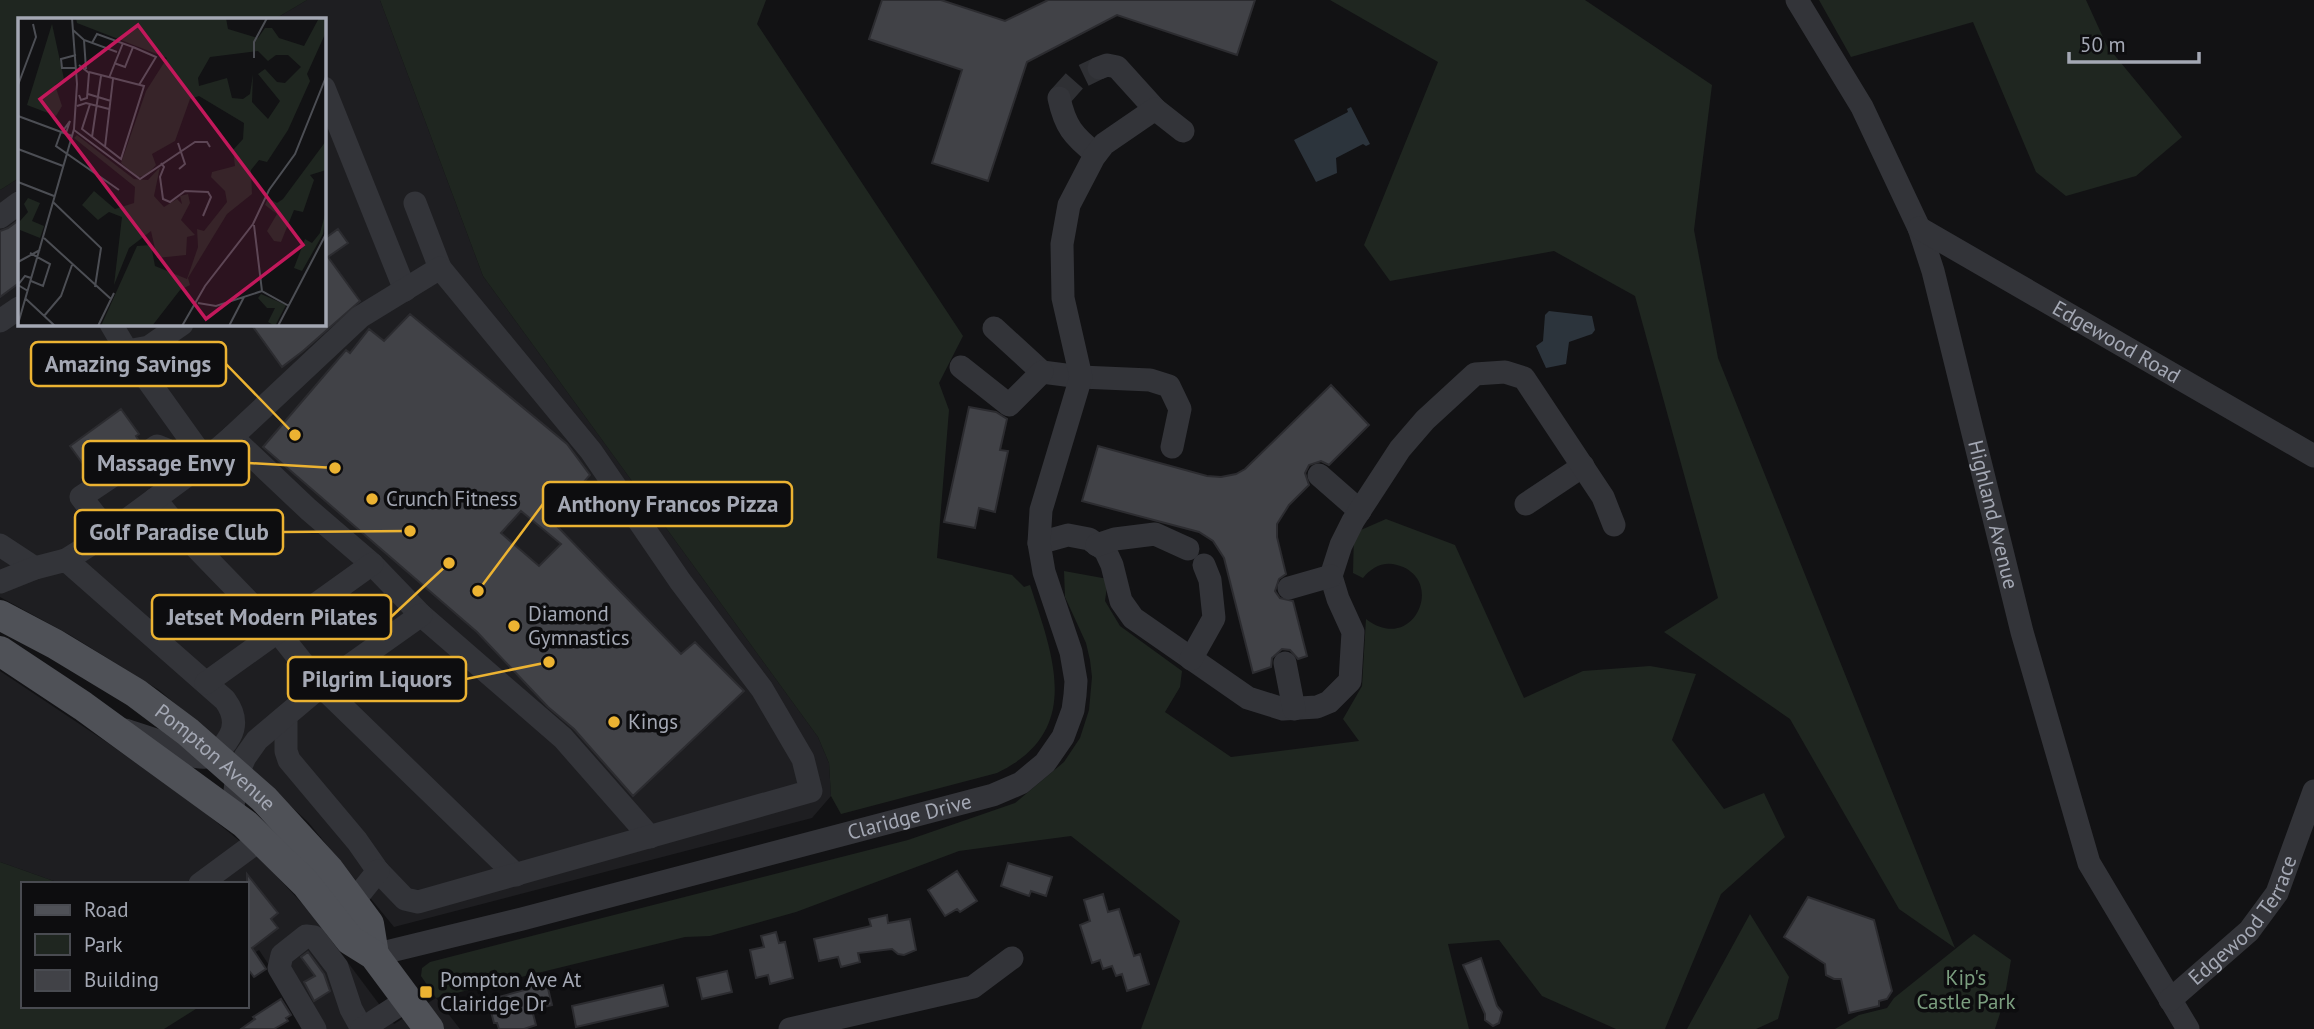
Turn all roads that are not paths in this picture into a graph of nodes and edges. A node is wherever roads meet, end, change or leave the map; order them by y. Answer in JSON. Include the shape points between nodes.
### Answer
{"nodes":[{"id":1,"x":1797,"y":0,"type":"edge"},
{"id":2,"x":1099,"y":68,"type":"dead end"},
{"id":3,"x":326,"y":93,"type":"edge"},
{"id":4,"x":1059,"y":98,"type":"dead end"},
{"id":5,"x":1155,"y":109,"type":"junction"},
{"id":6,"x":1183,"y":131,"type":"dead end"},
{"id":7,"x":1096,"y":154,"type":"junction"},
{"id":8,"x":415,"y":203,"type":"dead end"},
{"id":9,"x":18,"y":204,"type":"edge"},
{"id":10,"x":0,"y":216,"type":"edge"},
{"id":11,"x":1919,"y":228,"type":"junction"},
{"id":12,"x":440,"y":268,"type":"junction"},
{"id":13,"x":405,"y":290,"type":"junction"},
{"id":14,"x":18,"y":309,"type":"edge"},
{"id":15,"x":0,"y":321,"type":"edge"},
{"id":16,"x":112,"y":326,"type":"edge"},
{"id":17,"x":179,"y":326,"type":"edge"},
{"id":18,"x":994,"y":328,"type":"dead end"},
{"id":19,"x":127,"y":351,"type":"junction"},
{"id":20,"x":961,"y":366,"type":"dead end"},
{"id":21,"x":1042,"y":372,"type":"junction"},
{"id":22,"x":1081,"y":377,"type":"junction"},
{"id":23,"x":233,"y":437,"type":"junction"},
{"id":24,"x":1172,"y":447,"type":"dead end"},
{"id":25,"x":2314,"y":456,"type":"edge"},
{"id":26,"x":1583,"y":466,"type":"junction"},
{"id":27,"x":197,"y":467,"type":"junction"},
{"id":28,"x":1320,"y":475,"type":"dead end"},
{"id":29,"x":155,"y":499,"type":"junction"},
{"id":30,"x":1526,"y":504,"type":"dead end"},
{"id":31,"x":1360,"y":512,"type":"junction"},
{"id":32,"x":1614,"y":525,"type":"dead end"},
{"id":33,"x":110,"y":533,"type":"junction"},
{"id":34,"x":1039,"y":543,"type":"junction"},
{"id":35,"x":0,"y":545,"type":"edge"},
{"id":36,"x":1097,"y":545,"type":"junction"},
{"id":37,"x":66,"y":560,"type":"junction"},
{"id":38,"x":372,"y":564,"type":"junction"},
{"id":39,"x":35,"y":568,"type":"junction"},
{"id":40,"x":1331,"y":576,"type":"junction"},
{"id":41,"x":0,"y":582,"type":"edge"},
{"id":42,"x":1289,"y":588,"type":"dead end"},
{"id":43,"x":0,"y":615,"type":"edge"},
{"id":44,"x":421,"y":615,"type":"junction"},
{"id":45,"x":278,"y":632,"type":"junction"},
{"id":46,"x":0,"y":652,"type":"edge"},
{"id":47,"x":1191,"y":659,"type":"junction"},
{"id":48,"x":1285,"y":663,"type":"dead end"},
{"id":49,"x":206,"y":683,"type":"junction"},
{"id":50,"x":321,"y":686,"type":"junction"},
{"id":51,"x":1294,"y":709,"type":"junction"},
{"id":52,"x":286,"y":716,"type":"junction"},
{"id":53,"x":109,"y":725,"type":"junction"},
{"id":54,"x":214,"y":755,"type":"junction"},
{"id":55,"x":237,"y":775,"type":"junction"},
{"id":56,"x":2314,"y":790,"type":"edge"},
{"id":57,"x":232,"y":814,"type":"junction"},
{"id":58,"x":650,"y":837,"type":"junction"},
{"id":59,"x":261,"y":839,"type":"junction"},
{"id":60,"x":378,"y":871,"type":"junction"},
{"id":61,"x":516,"y":875,"type":"junction"},
{"id":62,"x":203,"y":882,"type":"edge"},
{"id":63,"x":353,"y":902,"type":"junction"},
{"id":64,"x":374,"y":956,"type":"junction"},
{"id":65,"x":1012,"y":958,"type":"dead end"},
{"id":66,"x":407,"y":1000,"type":"junction"},
{"id":67,"x":2170,"y":1000,"type":"junction"},
{"id":68,"x":315,"y":1029,"type":"edge"},
{"id":69,"x":362,"y":1029,"type":"edge"},
{"id":70,"x":429,"y":1029,"type":"edge"},
{"id":71,"x":790,"y":1029,"type":"edge"},
{"id":72,"x":2188,"y":1029,"type":"edge"}],
"edges":[{"from":1,"to":11,"type":"street","name":"Highland Avenue","via":[[1862,107]]},
{"from":2,"to":5,"type":"street","via":[[1117,67]]},
{"from":3,"to":13,"type":"street"},
{"from":4,"to":7,"type":"street","via":[[1063,118],[1075,138]]},
{"from":5,"to":6,"type":"street"},
{"from":5,"to":7,"type":"street"},
{"from":7,"to":22,"type":"street","via":[[1069,205],[1062,244],[1063,298]]},
{"from":8,"to":12,"type":"street"},
{"from":9,"to":10,"type":"street"},
{"from":11,"to":25,"type":"street","name":"Edgewood Road"},
{"from":11,"to":67,"type":"street","name":"Highland Avenue","via":[[2022,632],[2089,863]]},
{"from":12,"to":13,"type":"street"},
{"from":12,"to":58,"type":"street","via":[[592,451],[762,689],[803,759],[811,791]]},
{"from":13,"to":23,"type":"street","via":[[360,317]]},
{"from":14,"to":15,"type":"street"},
{"from":16,"to":19,"type":"street"},
{"from":17,"to":19,"type":"street","via":[[149,347]]},
{"from":18,"to":21,"type":"street"},
{"from":19,"to":27,"type":"street"},
{"from":20,"to":21,"type":"street","via":[[1009,405]]},
{"from":21,"to":22,"type":"street"},
{"from":22,"to":24,"type":"street","via":[[1150,380],[1169,386],[1180,409]]},
{"from":22,"to":34,"type":"street","name":"Claridge Drive","via":[[1041,510]]},
{"from":23,"to":27,"type":"street"},
{"from":23,"to":38,"type":"street"},
{"from":26,"to":30,"type":"street"},
{"from":26,"to":31,"type":"street","via":[[1524,378],[1505,372],[1475,374],[1420,425],[1387,466]]},
{"from":26,"to":32,"type":"street","via":[[1604,497]]},
{"from":27,"to":29,"type":"street"},
{"from":27,"to":33,"type":"street","via":[[157,446],[81,497]]},
{"from":28,"to":31,"type":"street"},
{"from":29,"to":33,"type":"street"},
{"from":29,"to":45,"type":"street"},
{"from":31,"to":40,"type":"street","via":[[1341,545]]},
{"from":33,"to":37,"type":"street"},
{"from":34,"to":36,"type":"street","via":[[1068,535]]},
{"from":34,"to":64,"type":"street","name":"Claridge Drive","via":[[1071,652],[1075,695],[1059,744],[1021,783],[993,796]]},
{"from":35,"to":39,"type":"street"},
{"from":36,"to":47,"type":"street","via":[[1112,565],[1121,601],[1133,618]]},
{"from":36,"to":47,"type":"street","via":[[1155,534],[1196,557],[1210,580],[1214,618]]},
{"from":37,"to":39,"type":"street"},
{"from":37,"to":49,"type":"street"},
{"from":38,"to":44,"type":"street"},
{"from":38,"to":45,"type":"street"},
{"from":39,"to":41,"type":"street"},
{"from":40,"to":42,"type":"street"},
{"from":40,"to":51,"type":"street","via":[[1353,632],[1350,681],[1329,702]]},
{"from":43,"to":54,"type":"main road","name":"Pompton Avenue","via":[[127,687]]},
{"from":44,"to":50,"type":"street"},
{"from":44,"to":58,"type":"street","via":[[563,738]]},
{"from":45,"to":49,"type":"street"},
{"from":45,"to":50,"type":"street"},
{"from":46,"to":53,"type":"main road","name":"Pompton Avenue"},
{"from":47,"to":51,"type":"street","via":[[1248,698]]},
{"from":48,"to":51,"type":"street"},
{"from":49,"to":54,"type":"street","via":[[230,707],[234,720],[229,738]]},
{"from":50,"to":52,"type":"street"},
{"from":50,"to":61,"type":"street"},
{"from":52,"to":55,"type":"street","via":[[257,740]]},
{"from":52,"to":60,"type":"street","via":[[289,760]]},
{"from":53,"to":54,"type":"street","via":[[197,759]]},
{"from":53,"to":57,"type":"main road","name":"Pompton Avenue"},
{"from":54,"to":55,"type":"main road","name":"Pompton Avenue"},
{"from":55,"to":57,"type":"street"},
{"from":55,"to":63,"type":"main road","name":"Pompton Avenue","via":[[293,828]]},
{"from":56,"to":67,"type":"street","name":"Edgewood Terrace","via":[[2277,893],[2249,931]]},
{"from":57,"to":59,"type":"main road","name":"Pompton Avenue"},
{"from":58,"to":61,"type":"street"},
{"from":59,"to":62,"type":"street"},
{"from":59,"to":64,"type":"main road","name":"Pompton Avenue","via":[[306,884],[350,940]]},
{"from":60,"to":61,"type":"street","via":[[405,899],[418,902]]},
{"from":60,"to":63,"type":"street"},
{"from":63,"to":64,"type":"main road","name":"Pompton Avenue","via":[[369,924]]},
{"from":64,"to":66,"type":"main road","name":"Pompton Avenue"},
{"from":65,"to":71,"type":"street","via":[[973,987]]},
{"from":66,"to":69,"type":"street"},
{"from":66,"to":70,"type":"main road","name":"Pompton Avenue"},
{"from":67,"to":72,"type":"street","name":"Highland Avenue"},
{"from":68,"to":69,"type":"street","via":[[279,968],[282,955],[306,936],[314,937],[337,967]]}]}
